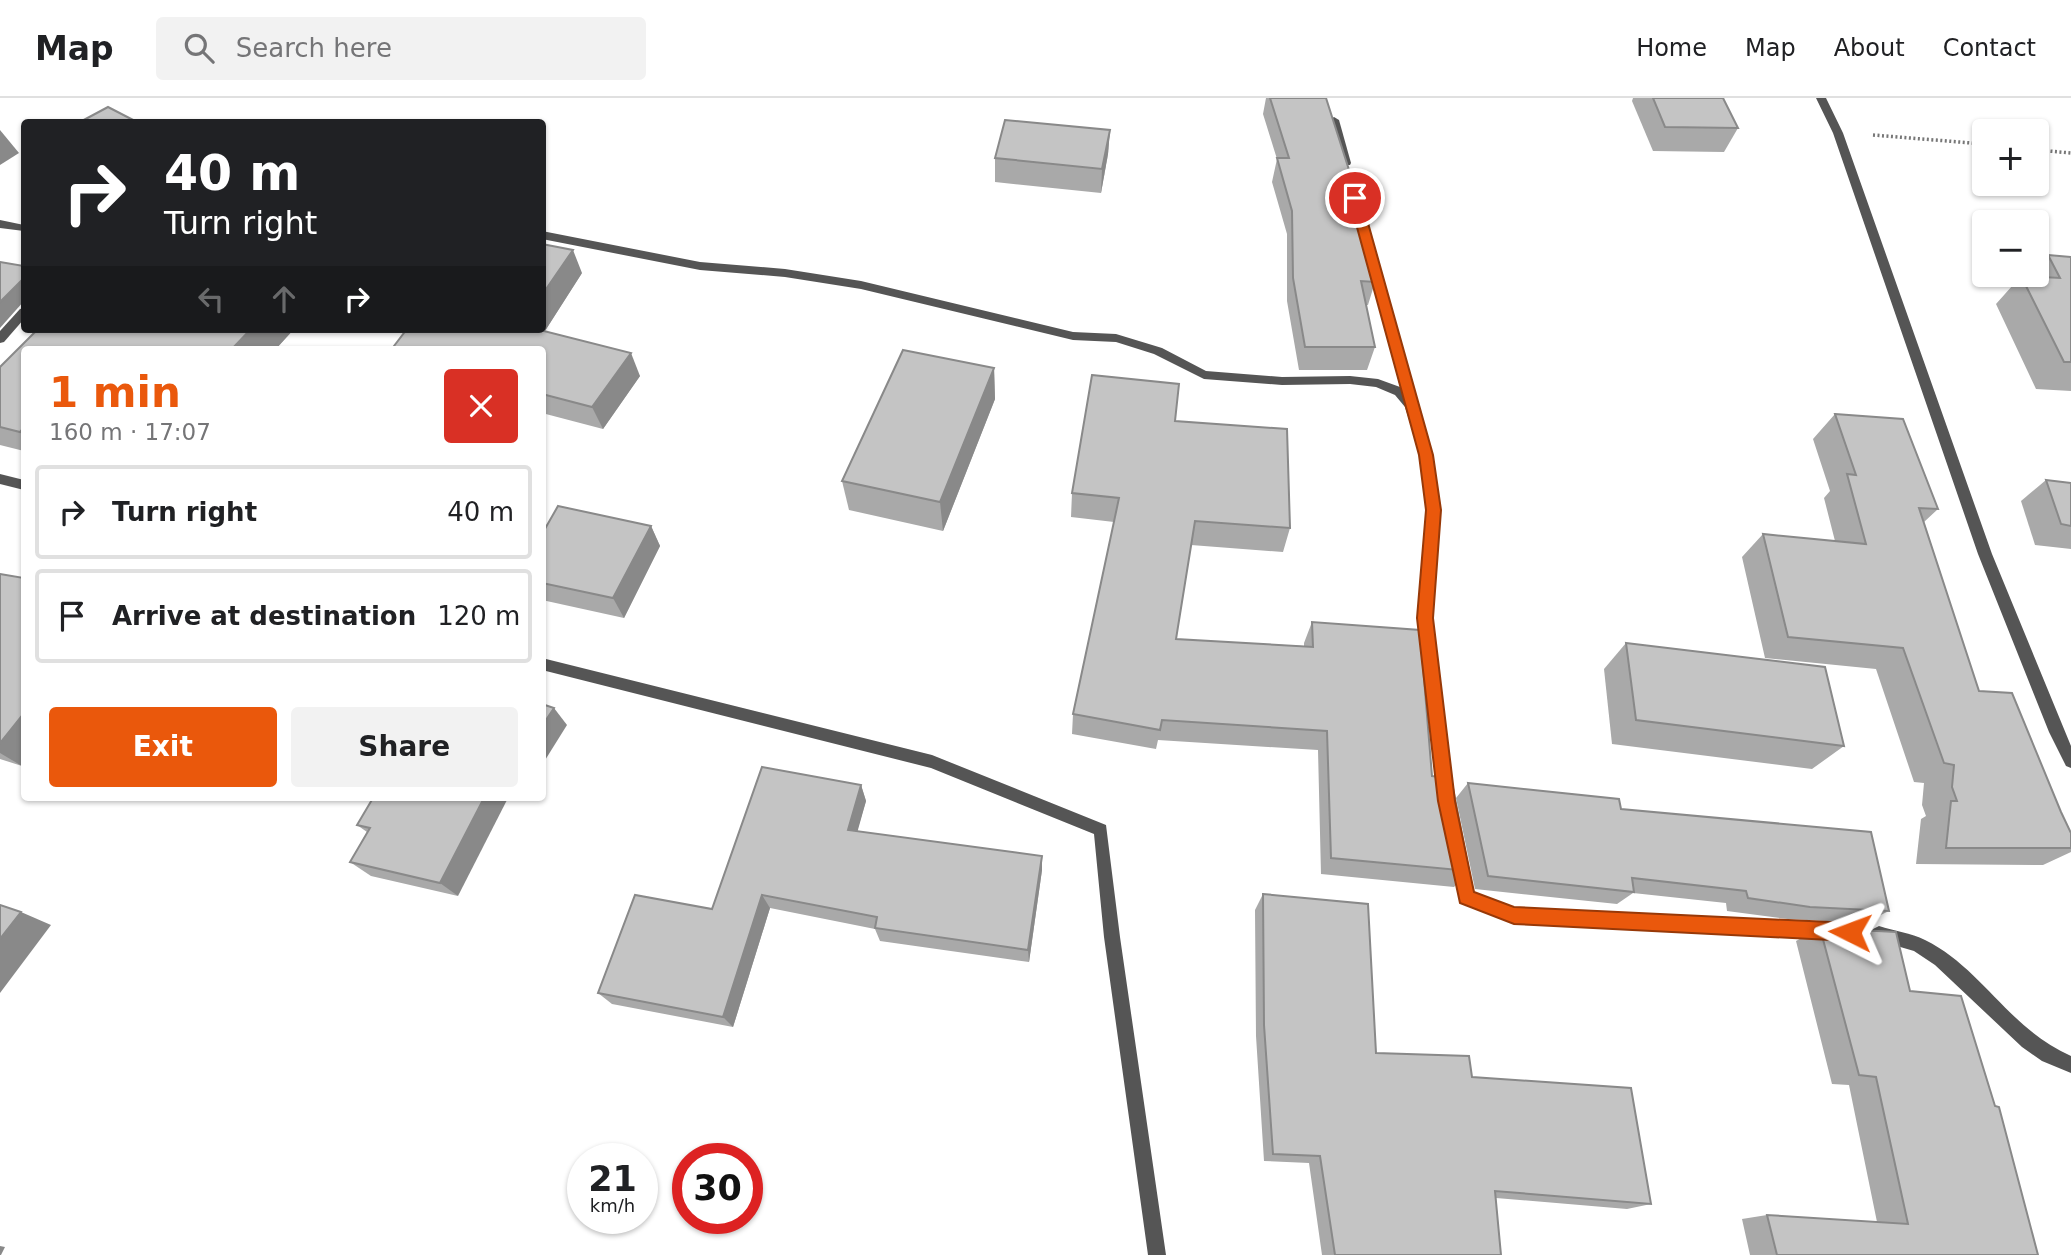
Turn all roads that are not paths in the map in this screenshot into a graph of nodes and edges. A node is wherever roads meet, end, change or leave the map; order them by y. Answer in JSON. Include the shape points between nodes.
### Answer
{"nodes":[{"id":1,"x":1821,"y":98,"type":"edge"},
{"id":2,"x":1334,"y":120,"type":"edge"},
{"id":3,"x":1348,"y":172,"type":"edge"},
{"id":4,"x":0,"y":225,"type":"edge"},
{"id":5,"x":21,"y":228,"type":"edge"},
{"id":6,"x":546,"y":237,"type":"edge"},
{"id":7,"x":1365,"y":237,"type":"edge"},
{"id":8,"x":21,"y":315,"type":"edge"},
{"id":9,"x":0,"y":339,"type":"edge"},
{"id":10,"x":1410,"y":405,"type":"junction"},
{"id":11,"x":0,"y":479,"type":"edge"},
{"id":12,"x":21,"y":484,"type":"edge"},
{"id":13,"x":546,"y":665,"type":"edge"},
{"id":14,"x":2071,"y":761,"type":"edge"},
{"id":15,"x":1450,"y":815,"type":"edge"},
{"id":16,"x":1455,"y":842,"type":"edge"},
{"id":17,"x":2071,"y":1065,"type":"edge"},
{"id":18,"x":1157,"y":1255,"type":"edge"}],
"edges":[{"from":1,"to":14,"type":"street","via":[[1838,133],[1985,554]]},
{"from":2,"to":3,"type":"street"},
{"from":4,"to":5,"type":"street"},
{"from":6,"to":10,"type":"street","via":[[700,266],[861,285],[1073,336],[1116,338],[1158,351],[1205,376],[1378,383],[1399,392]]},
{"from":7,"to":10,"type":"street"},
{"from":8,"to":9,"type":"street"},
{"from":10,"to":15,"type":"street","via":[[1426,455],[1433,510],[1425,618]]},
{"from":11,"to":12,"type":"street"},
{"from":13,"to":18,"type":"street","via":[[932,761],[1101,830]]},
{"from":16,"to":17,"type":"street","via":[[1466,897],[1514,916],[1857,932],[1920,946],[1948,966],[2019,1037]]}]}
